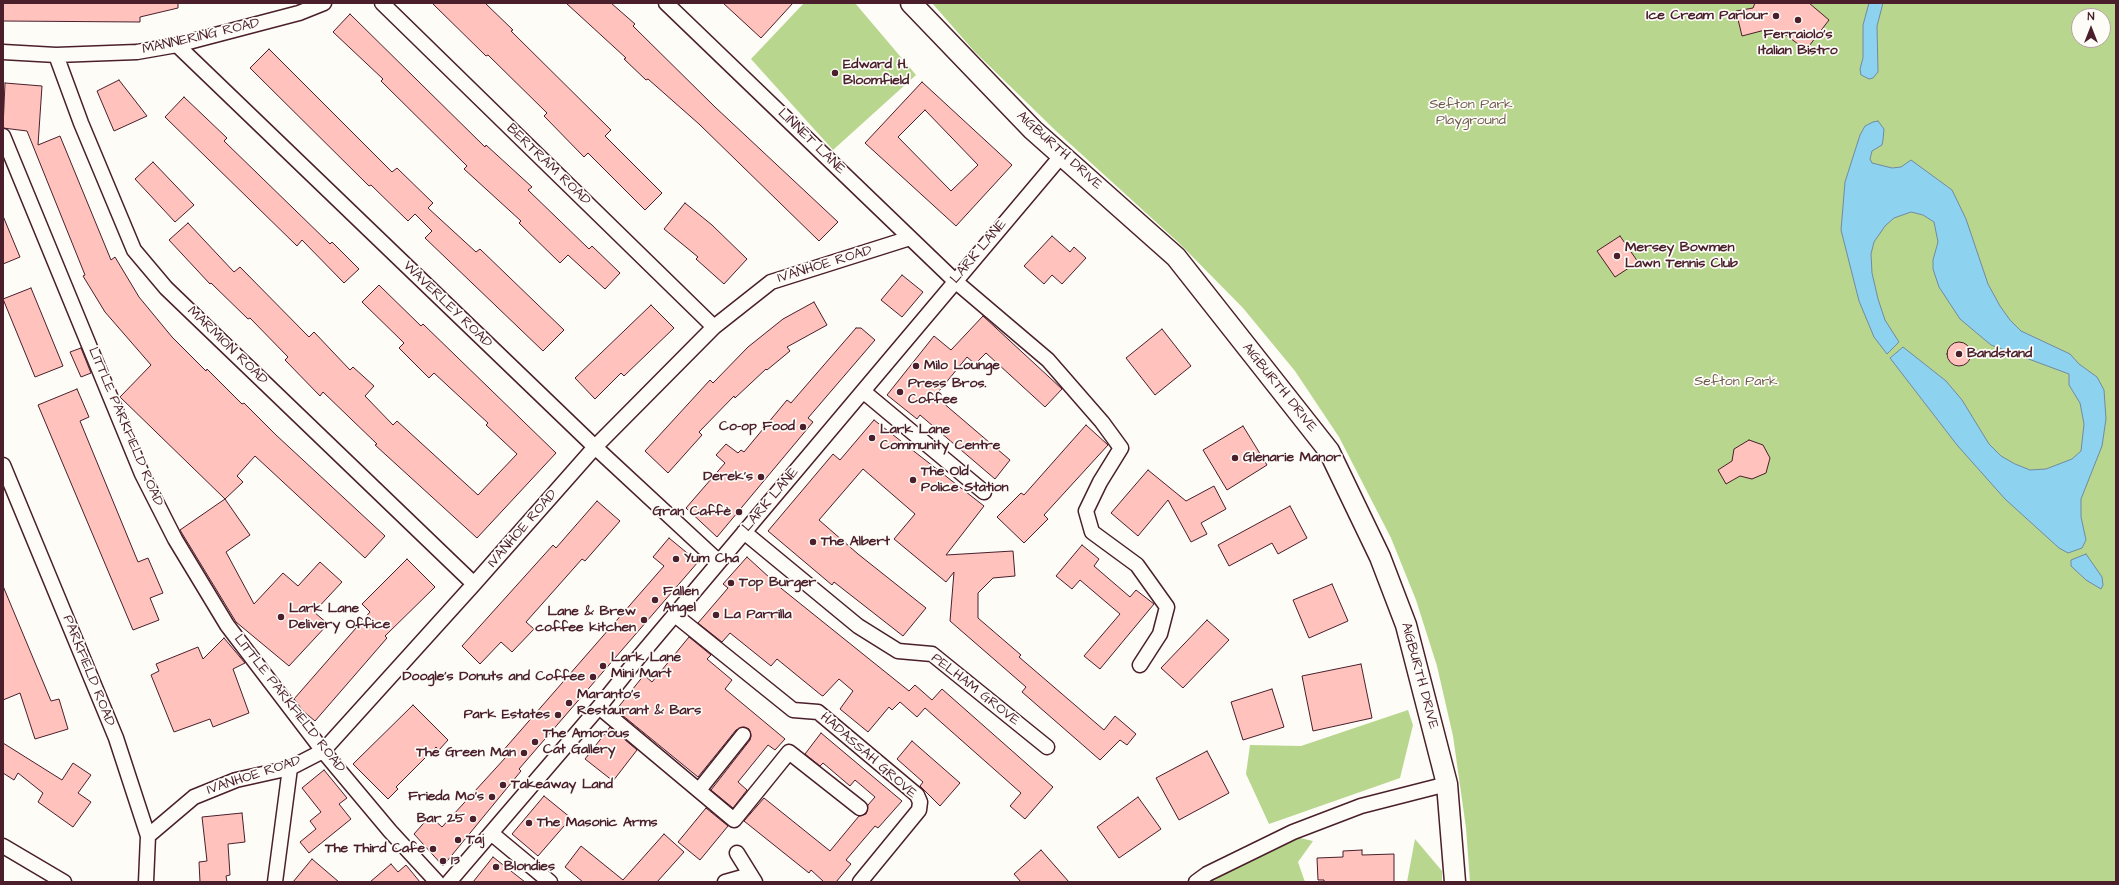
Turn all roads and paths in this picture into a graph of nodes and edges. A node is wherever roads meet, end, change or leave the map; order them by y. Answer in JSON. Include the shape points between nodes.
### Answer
{"nodes":[{"id":1,"x":324,"y":3,"type":"edge"},
{"id":2,"x":382,"y":3,"type":"edge"},
{"id":3,"x":666,"y":3,"type":"edge"},
{"id":4,"x":911,"y":3,"type":"edge"},
{"id":5,"x":177,"y":45,"type":"junction"},
{"id":6,"x":3,"y":52,"type":"edge"},
{"id":7,"x":56,"y":55,"type":"junction"},
{"id":8,"x":3,"y":136,"type":"edge"},
{"id":9,"x":1062,"y":155,"type":"junction"},
{"id":10,"x":910,"y":238,"type":"junction"},
{"id":11,"x":955,"y":281,"type":"junction"},
{"id":12,"x":714,"y":327,"type":"junction"},
{"id":13,"x":864,"y":392,"type":"junction"},
{"id":14,"x":595,"y":447,"type":"junction"},
{"id":15,"x":3,"y":466,"type":"edge"},
{"id":16,"x":984,"y":492,"type":"dead end"},
{"id":17,"x":744,"y":532,"type":"junction"},
{"id":18,"x":719,"y":562,"type":"junction"},
{"id":19,"x":474,"y":584,"type":"junction"},
{"id":20,"x":675,"y":615,"type":"junction"},
{"id":21,"x":1140,"y":665,"type":"dead end"},
{"id":22,"x":599,"y":707,"type":"junction"},
{"id":23,"x":743,"y":735,"type":"dead end"},
{"id":24,"x":1047,"y":747,"type":"dead end"},
{"id":25,"x":323,"y":751,"type":"junction"},
{"id":26,"x":290,"y":768,"type":"junction"},
{"id":27,"x":1447,"y":784,"type":"junction"},
{"id":28,"x":699,"y":790,"type":"junction"},
{"id":29,"x":860,"y":808,"type":"dead end"},
{"id":30,"x":491,"y":833,"type":"junction"},
{"id":31,"x":148,"y":836,"type":"junction"},
{"id":32,"x":3,"y":846,"type":"edge"},
{"id":33,"x":737,"y":853,"type":"dead end"},
{"id":34,"x":752,"y":879,"type":"edge"},
{"id":35,"x":64,"y":882,"type":"edge"},
{"id":36,"x":146,"y":882,"type":"edge"},
{"id":37,"x":275,"y":882,"type":"edge"},
{"id":38,"x":437,"y":882,"type":"edge"},
{"id":39,"x":449,"y":882,"type":"edge"},
{"id":40,"x":550,"y":882,"type":"edge"},
{"id":41,"x":724,"y":882,"type":"edge"},
{"id":42,"x":860,"y":882,"type":"edge"},
{"id":43,"x":1196,"y":882,"type":"edge"},
{"id":44,"x":1455,"y":882,"type":"edge"}],
"edges":[{"from":1,"to":5,"type":"street","name":"MANNERING ROAD","via":[[299,13]]},
{"from":2,"to":12,"type":"street","name":"BERTRAM ROAD"},
{"from":3,"to":10,"type":"street","name":"LINNET LANE"},
{"from":4,"to":9,"type":"street","name":"AIGBURTH DRIVE","via":[[1033,130]]},
{"from":5,"to":7,"type":"street","name":"MANNERING ROAD","via":[[137,52]]},
{"from":5,"to":14,"type":"street","name":"WAVERLEY ROAD"},
{"from":6,"to":7,"type":"street","name":"MANNERING ROAD"},
{"from":7,"to":19,"type":"street","name":"MARMION ROAD","via":[[81,123],[134,250],[166,288]]},
{"from":8,"to":25,"type":"street","name":"LITTLE PARKFIELD ROAD","via":[[142,474],[175,539],[227,625]]},
{"from":9,"to":11,"type":"street","name":"LARK LANE"},
{"from":9,"to":27,"type":"street","name":"AIGBURTH DRIVE","via":[[1176,257],[1329,451],[1380,557],[1406,625]]},
{"from":10,"to":11,"type":"street","name":"LINNET LANE"},
{"from":10,"to":12,"type":"street","name":"IVANHOE ROAD","via":[[771,282]]},
{"from":11,"to":13,"type":"street","name":"LARK LANE"},
{"from":11,"to":21,"type":"street","name":"LINNET LANE","via":[[1048,360],[1121,448],[1086,511],[1092,532],[1137,565],[1167,607],[1160,634]]},
{"from":12,"to":14,"type":"street","name":"IVANHOE ROAD"},
{"from":13,"to":16,"type":"street"},
{"from":13,"to":17,"type":"street","name":"LARK LANE"},
{"from":14,"to":18,"type":"street","name":"WAVERLEY ROAD"},
{"from":14,"to":19,"type":"street","name":"IVANHOE ROAD"},
{"from":15,"to":31,"type":"street","name":"PARKFIELD ROAD","via":[[113,731]]},
{"from":17,"to":18,"type":"street","name":"LARK LANE"},
{"from":17,"to":24,"type":"street","name":"PELHAM GROVE","via":[[858,626],[898,651],[932,654]]},
{"from":18,"to":20,"type":"street","name":"LARK LANE"},
{"from":19,"to":25,"type":"street","name":"IVANHOE ROAD"},
{"from":20,"to":22,"type":"street","name":"LARK LANE"},
{"from":20,"to":42,"type":"street","name":"HADASSAH GROVE","via":[[793,710],[818,712],[917,795],[920,802],[919,810]]},
{"from":22,"to":28,"type":"street"},
{"from":22,"to":30,"type":"street","name":"LARK LANE"},
{"from":23,"to":28,"type":"street"},
{"from":25,"to":26,"type":"street","name":"IVANHOE ROAD"},
{"from":25,"to":38,"type":"street","name":"LITTLE PARKFIELD ROAD"},
{"from":26,"to":31,"type":"street","name":"IVANHOE ROAD","via":[[236,780],[194,797]]},
{"from":26,"to":37,"type":"street"},
{"from":27,"to":43,"type":"street","via":[[1361,806],[1293,832],[1207,874]]},
{"from":27,"to":44,"type":"street","name":"AIGBURTH DRIVE"},
{"from":28,"to":29,"type":"street","via":[[734,820],[788,752]]},
{"from":30,"to":39,"type":"street","name":"LARK LANE"},
{"from":30,"to":40,"type":"street"},
{"from":31,"to":36,"type":"street","name":"PARKFIELD ROAD"},
{"from":32,"to":35,"type":"street"},
{"from":33,"to":34,"type":"street"},
{"from":34,"to":41,"type":"street"}]}
